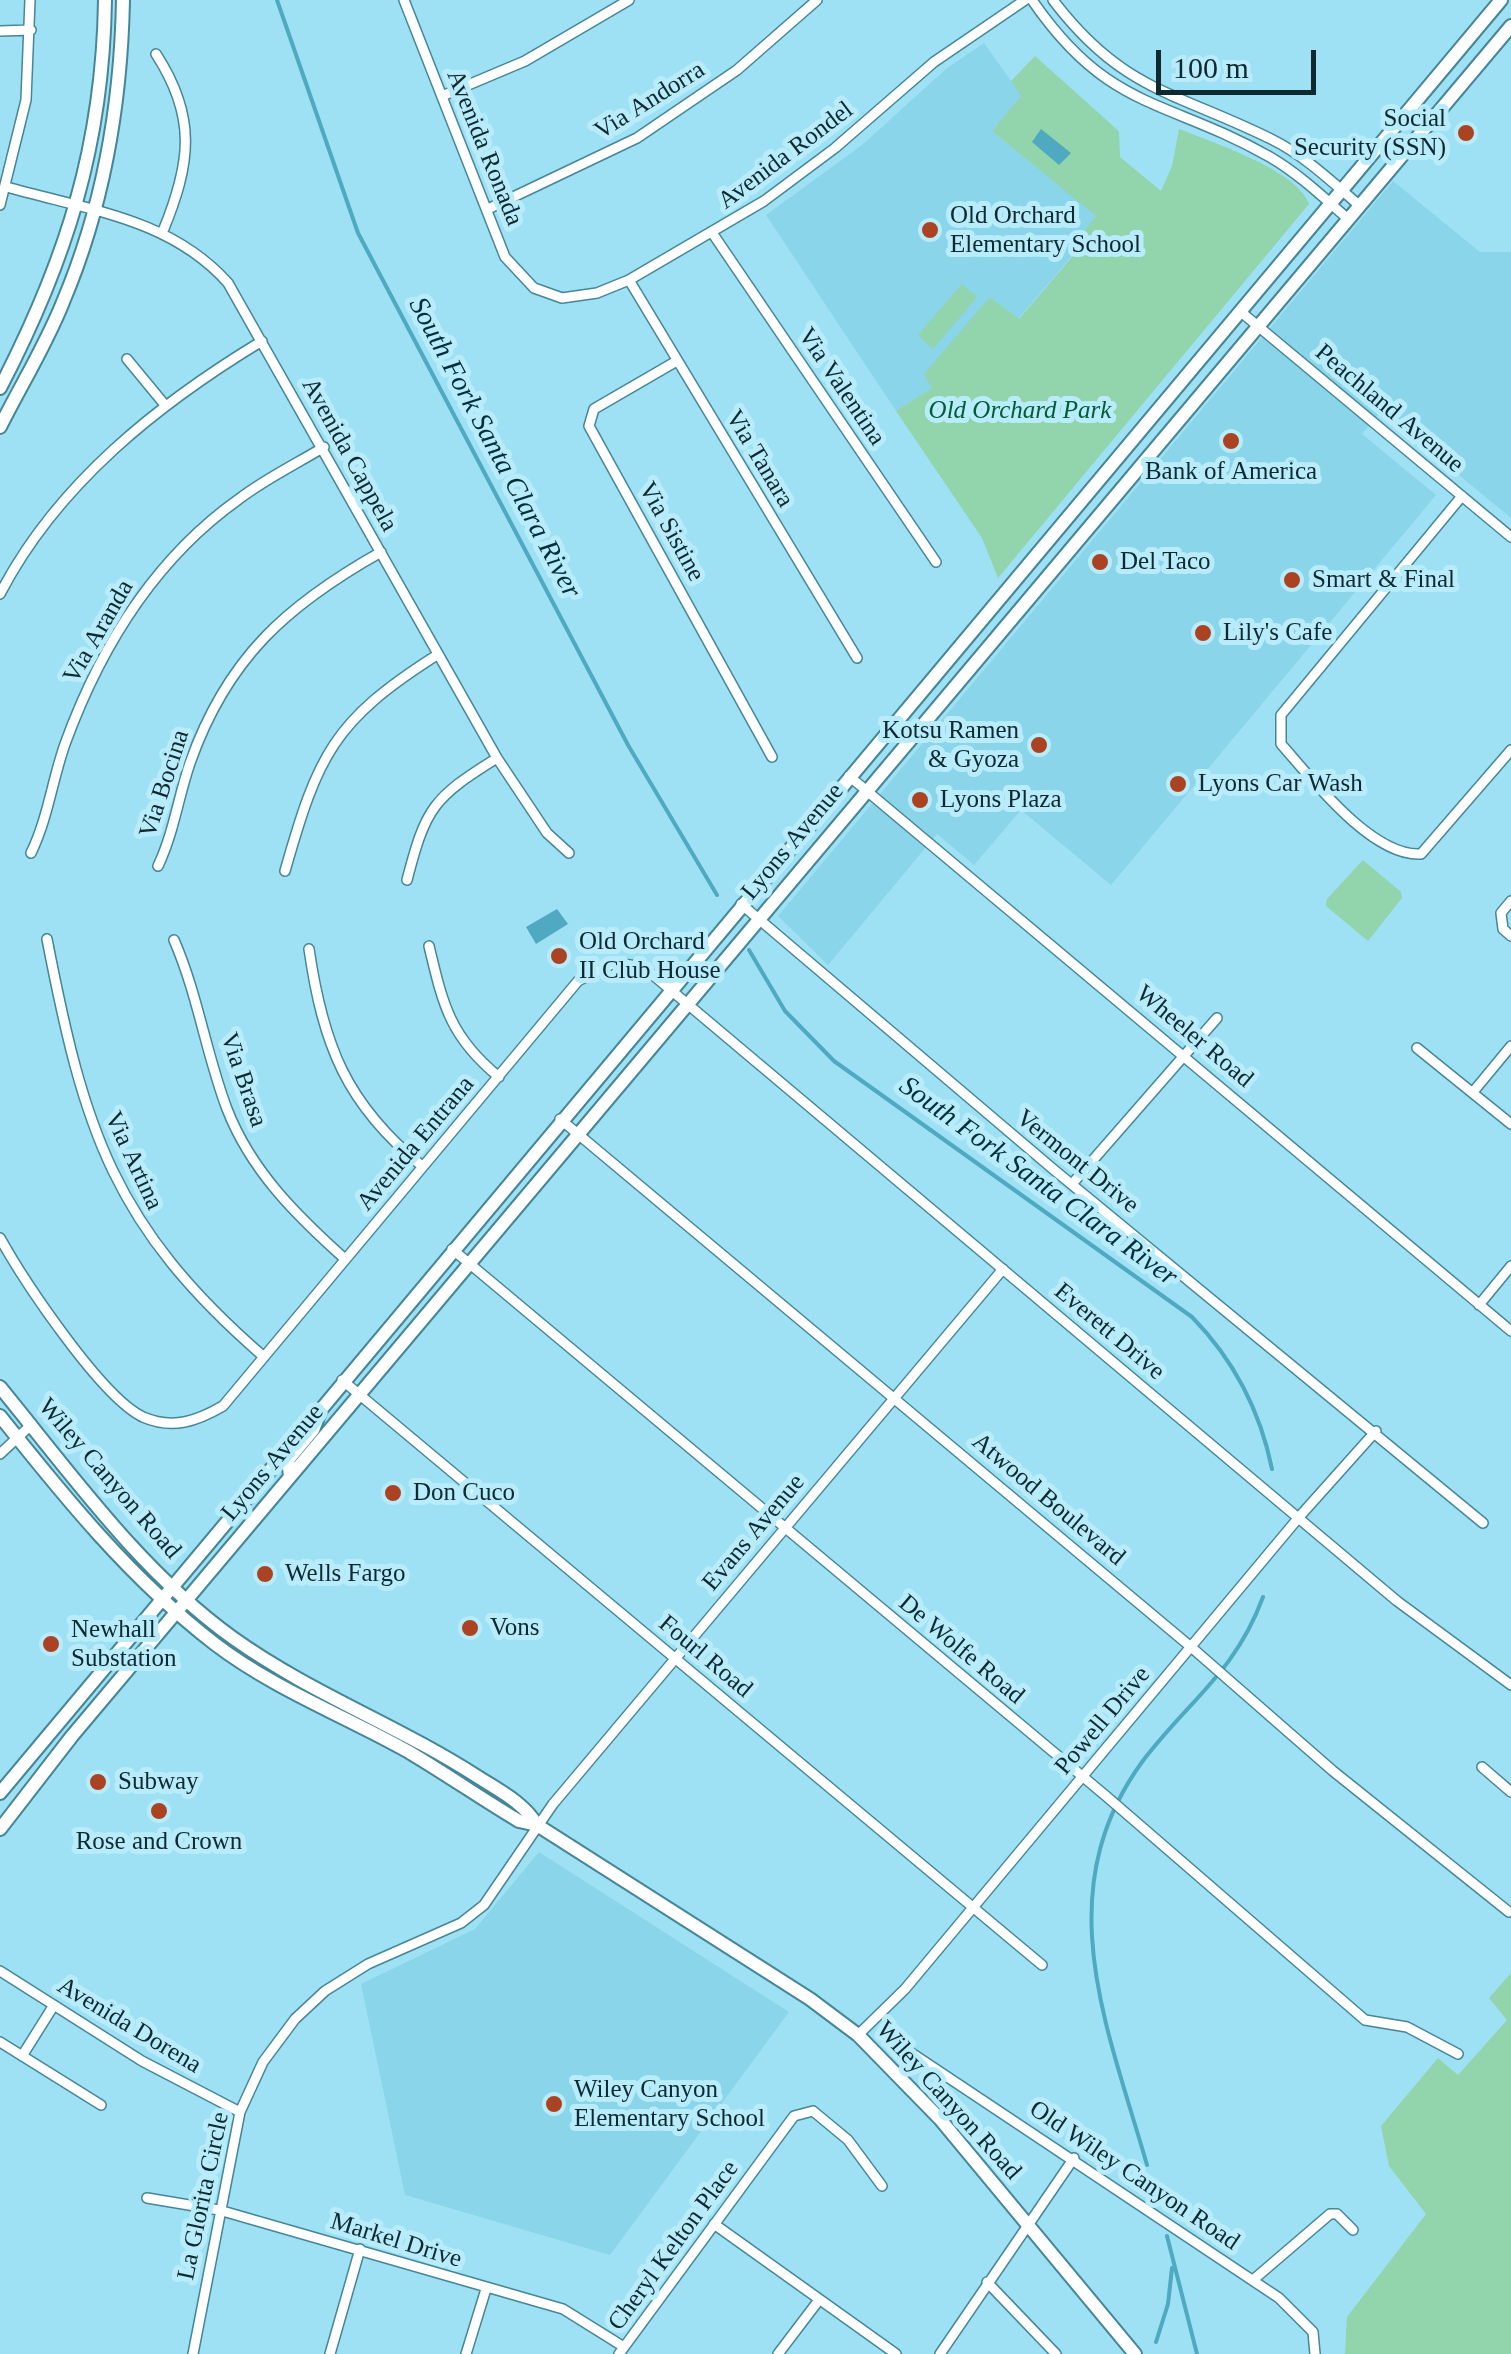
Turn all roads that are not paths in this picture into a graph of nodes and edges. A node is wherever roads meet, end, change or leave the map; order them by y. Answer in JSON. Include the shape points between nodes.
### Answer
{"nodes":[{"id":1,"x":30,"y":0,"type":"edge"},
{"id":2,"x":105,"y":0,"type":"edge"},
{"id":3,"x":123,"y":0,"type":"edge"},
{"id":4,"x":404,"y":0,"type":"edge"},
{"id":5,"x":629,"y":0,"type":"edge"},
{"id":6,"x":817,"y":0,"type":"edge"},
{"id":7,"x":1029,"y":0,"type":"edge"},
{"id":8,"x":1053,"y":0,"type":"edge"},
{"id":9,"x":1501,"y":0,"type":"edge"},
{"id":10,"x":1511,"y":26,"type":"edge"},
{"id":11,"x":32,"y":30,"type":"junction"},
{"id":12,"x":0,"y":31,"type":"edge"},
{"id":13,"x":156,"y":54,"type":"dead end"},
{"id":14,"x":442,"y":96,"type":"junction"},
{"id":15,"x":6,"y":187,"type":"junction"},
{"id":16,"x":1342,"y":191,"type":"junction"},
{"id":17,"x":1332,"y":204,"type":"junction"},
{"id":18,"x":0,"y":205,"type":"edge"},
{"id":19,"x":1360,"y":206,"type":"junction"},
{"id":20,"x":78,"y":207,"type":"junction"},
{"id":21,"x":488,"y":209,"type":"junction"},
{"id":22,"x":94,"y":212,"type":"junction"},
{"id":23,"x":1348,"y":219,"type":"junction"},
{"id":24,"x":163,"y":230,"type":"junction"},
{"id":25,"x":714,"y":234,"type":"junction"},
{"id":26,"x":629,"y":280,"type":"junction"},
{"id":27,"x":548,"y":294,"type":"joint"},
{"id":28,"x":1242,"y":312,"type":"junction"},
{"id":29,"x":1258,"y":326,"type":"junction"},
{"id":30,"x":262,"y":341,"type":"junction"},
{"id":31,"x":127,"y":359,"type":"dead end"},
{"id":32,"x":676,"y":362,"type":"junction"},
{"id":33,"x":0,"y":388,"type":"edge"},
{"id":34,"x":165,"y":405,"type":"junction"},
{"id":35,"x":0,"y":427,"type":"edge"},
{"id":36,"x":324,"y":447,"type":"junction"},
{"id":37,"x":1462,"y":496,"type":"junction"},
{"id":38,"x":1511,"y":537,"type":"edge"},
{"id":39,"x":380,"y":552,"type":"junction"},
{"id":40,"x":936,"y":562,"type":"dead end"},
{"id":41,"x":0,"y":594,"type":"edge"},
{"id":42,"x":437,"y":655,"type":"junction"},
{"id":43,"x":857,"y":658,"type":"dead end"},
{"id":44,"x":1511,"y":750,"type":"edge"},
{"id":45,"x":772,"y":757,"type":"dead end"},
{"id":46,"x":497,"y":758,"type":"junction"},
{"id":47,"x":848,"y":776,"type":"junction"},
{"id":48,"x":866,"y":790,"type":"junction"},
{"id":49,"x":569,"y":853,"type":"dead end"},
{"id":50,"x":31,"y":854,"type":"dead end"},
{"id":51,"x":158,"y":866,"type":"dead end"},
{"id":52,"x":285,"y":871,"type":"dead end"},
{"id":53,"x":407,"y":880,"type":"dead end"},
{"id":54,"x":1511,"y":902,"type":"edge"},
{"id":55,"x":741,"y":904,"type":"junction"},
{"id":56,"x":758,"y":919,"type":"junction"},
{"id":57,"x":1511,"y":936,"type":"edge"},
{"id":58,"x":47,"y":939,"type":"dead end"},
{"id":59,"x":174,"y":940,"type":"dead end"},
{"id":60,"x":429,"y":946,"type":"dead end"},
{"id":61,"x":308,"y":949,"type":"dead end"},
{"id":62,"x":669,"y":988,"type":"junction"},
{"id":63,"x":687,"y":1002,"type":"junction"},
{"id":64,"x":1216,"y":1018,"type":"dead end"},
{"id":65,"x":1511,"y":1046,"type":"edge"},
{"id":66,"x":1417,"y":1048,"type":"dead end"},
{"id":67,"x":1182,"y":1053,"type":"junction"},
{"id":68,"x":499,"y":1077,"type":"junction"},
{"id":69,"x":1473,"y":1092,"type":"junction"},
{"id":70,"x":560,"y":1119,"type":"junction"},
{"id":71,"x":1511,"y":1124,"type":"edge"},
{"id":72,"x":577,"y":1133,"type":"junction"},
{"id":73,"x":422,"y":1166,"type":"junction"},
{"id":74,"x":1072,"y":1184,"type":"junction"},
{"id":75,"x":0,"y":1238,"type":"edge"},
{"id":76,"x":452,"y":1249,"type":"junction"},
{"id":77,"x":345,"y":1260,"type":"junction"},
{"id":78,"x":469,"y":1263,"type":"junction"},
{"id":79,"x":1511,"y":1266,"type":"edge"},
{"id":80,"x":1002,"y":1270,"type":"junction"},
{"id":81,"x":1479,"y":1305,"type":"junction"},
{"id":82,"x":1511,"y":1331,"type":"edge"},
{"id":83,"x":264,"y":1357,"type":"junction"},
{"id":84,"x":342,"y":1380,"type":"junction"},
{"id":85,"x":0,"y":1387,"type":"edge"},
{"id":86,"x":359,"y":1394,"type":"junction"},
{"id":87,"x":894,"y":1396,"type":"junction"},
{"id":88,"x":325,"y":1400,"type":"junction"},
{"id":89,"x":0,"y":1416,"type":"edge"},
{"id":90,"x":31,"y":1426,"type":"junction"},
{"id":91,"x":1376,"y":1432,"type":"junction"},
{"id":92,"x":17,"y":1438,"type":"junction"},
{"id":93,"x":0,"y":1454,"type":"edge"},
{"id":94,"x":290,"y":1476,"type":"junction"},
{"id":95,"x":1300,"y":1516,"type":"junction"},
{"id":96,"x":1483,"y":1523,"type":"dead end"},
{"id":97,"x":784,"y":1528,"type":"junction"},
{"id":98,"x":172,"y":1584,"type":"junction"},
{"id":99,"x":160,"y":1598,"type":"junction"},
{"id":100,"x":188,"y":1598,"type":"junction"},
{"id":101,"x":176,"y":1612,"type":"junction"},
{"id":102,"x":1191,"y":1647,"type":"junction"},
{"id":103,"x":675,"y":1658,"type":"junction"},
{"id":104,"x":1511,"y":1685,"type":"edge"},
{"id":105,"x":397,"y":1728,"type":"junction"},
{"id":106,"x":390,"y":1742,"type":"junction"},
{"id":107,"x":1482,"y":1768,"type":"dead end"},
{"id":108,"x":472,"y":1773,"type":"junction"},
{"id":109,"x":1082,"y":1776,"type":"junction"},
{"id":110,"x":463,"y":1787,"type":"junction"},
{"id":111,"x":500,"y":1791,"type":"junction"},
{"id":112,"x":0,"y":1792,"type":"edge"},
{"id":113,"x":1511,"y":1792,"type":"edge"},
{"id":114,"x":490,"y":1804,"type":"junction"},
{"id":115,"x":537,"y":1824,"type":"junction"},
{"id":116,"x":0,"y":1829,"type":"edge"},
{"id":117,"x":974,"y":1908,"type":"junction"},
{"id":118,"x":1509,"y":1912,"type":"edge"},
{"id":119,"x":1042,"y":1965,"type":"dead end"},
{"id":120,"x":0,"y":1972,"type":"edge"},
{"id":121,"x":54,"y":2006,"type":"junction"},
{"id":122,"x":858,"y":2035,"type":"junction"},
{"id":123,"x":0,"y":2042,"type":"edge"},
{"id":124,"x":907,"y":2050,"type":"dead end"},
{"id":125,"x":1458,"y":2054,"type":"dead end"},
{"id":126,"x":22,"y":2056,"type":"junction"},
{"id":127,"x":101,"y":2105,"type":"dead end"},
{"id":128,"x":240,"y":2112,"type":"junction"},
{"id":129,"x":1074,"y":2158,"type":"junction"},
{"id":130,"x":882,"y":2186,"type":"dead end"},
{"id":131,"x":147,"y":2198,"type":"dead end"},
{"id":132,"x":219,"y":2210,"type":"junction"},
{"id":133,"x":714,"y":2224,"type":"junction"},
{"id":134,"x":1028,"y":2225,"type":"junction"},
{"id":135,"x":1353,"y":2230,"type":"dead end"},
{"id":136,"x":360,"y":2250,"type":"junction"},
{"id":137,"x":1253,"y":2280,"type":"junction"},
{"id":138,"x":988,"y":2282,"type":"junction"},
{"id":139,"x":486,"y":2289,"type":"junction"},
{"id":140,"x":819,"y":2300,"type":"junction"},
{"id":141,"x":621,"y":2350,"type":"edge"},
{"id":142,"x":192,"y":2354,"type":"edge"},
{"id":143,"x":330,"y":2354,"type":"edge"},
{"id":144,"x":466,"y":2354,"type":"edge"},
{"id":145,"x":778,"y":2354,"type":"edge"},
{"id":146,"x":896,"y":2354,"type":"edge"},
{"id":147,"x":940,"y":2354,"type":"edge"},
{"id":148,"x":1056,"y":2354,"type":"edge"},
{"id":149,"x":1134,"y":2354,"type":"edge"},
{"id":150,"x":1314,"y":2354,"type":"edge"}],
"edges":[{"from":1,"to":11,"type":"street"},
{"from":2,"to":20,"type":"main road","via":[[96,120]]},
{"from":3,"to":22,"type":"main road","via":[[116,113]]},
{"from":4,"to":14,"type":"street","name":"Avenida Ronada"},
{"from":5,"to":14,"type":"street","via":[[525,61]]},
{"from":6,"to":21,"type":"street","name":"Via Andorra","via":[[737,70],[638,138]]},
{"from":7,"to":17,"type":"street","via":[[1107,82],[1267,155]]},
{"from":7,"to":25,"type":"street","name":"Avenida Rondel","via":[[934,62],[815,164]]},
{"from":8,"to":16,"type":"street","via":[[1082,38],[1136,79],[1273,140]]},
{"from":9,"to":16,"type":"main road","name":"Lyons Avenue"},
{"from":10,"to":19,"type":"main road","name":"Lyons Avenue"},
{"from":11,"to":12,"type":"street"},
{"from":11,"to":15,"type":"street","via":[[26,100]]},
{"from":13,"to":24,"type":"street","via":[[172,78],[186,128],[185,167]]},
{"from":14,"to":21,"type":"street","name":"Avenida Ronada"},
{"from":15,"to":18,"type":"street"},
{"from":15,"to":20,"type":"street","name":"Avenida Cappela"},
{"from":16,"to":17,"type":"main road","name":"Lyons Avenue"},
{"from":16,"to":19,"type":"street"},
{"from":17,"to":23,"type":"street"},
{"from":17,"to":28,"type":"main road","name":"Lyons Avenue"},
{"from":19,"to":23,"type":"main road","name":"Lyons Avenue"},
{"from":20,"to":22,"type":"street","name":"Avenida Cappela"},
{"from":20,"to":33,"type":"main road","via":[[53,279]]},
{"from":21,"to":27,"type":"street","name":"Avenida Ronada","via":[[518,276]]},
{"from":22,"to":24,"type":"street","name":"Avenida Cappela"},
{"from":22,"to":35,"type":"main road","via":[[62,306]]},
{"from":23,"to":29,"type":"main road","name":"Lyons Avenue"},
{"from":24,"to":30,"type":"street","name":"Avenida Cappela","via":[[216,269]]},
{"from":25,"to":26,"type":"street","name":"Avenida Rondel"},
{"from":25,"to":40,"type":"street","name":"Via Valentina"},
{"from":26,"to":27,"type":"street","name":"Avenida Rondel","via":[[582,297]]},
{"from":26,"to":32,"type":"street","name":"Via Tanara"},
{"from":28,"to":29,"type":"street","name":"Peachland Avenue"},
{"from":28,"to":47,"type":"main road","name":"Lyons Avenue"},
{"from":29,"to":37,"type":"street","name":"Peachland Avenue"},
{"from":29,"to":48,"type":"main road","name":"Lyons Avenue"},
{"from":30,"to":34,"type":"street"},
{"from":30,"to":36,"type":"street","name":"Avenida Cappela"},
{"from":31,"to":34,"type":"street"},
{"from":32,"to":43,"type":"street","name":"Via Tanara"},
{"from":32,"to":45,"type":"street","name":"Via Sistine","via":[[594,410],[590,426]]},
{"from":34,"to":41,"type":"street","via":[[89,474],[30,543]]},
{"from":36,"to":39,"type":"street","name":"Avenida Cappela"},
{"from":36,"to":50,"type":"street","name":"Via Aranda","via":[[239,498],[139,596],[94,671]]},
{"from":37,"to":38,"type":"street","name":"Peachland Avenue"},
{"from":37,"to":44,"type":"street","via":[[1281,715],[1281,744],[1331,800],[1389,848],[1407,854],[1421,854]]},
{"from":39,"to":42,"type":"street","name":"Avenida Cappela"},
{"from":39,"to":51,"type":"street","name":"Via Bocina","via":[[316,588],[238,668],[196,748]]},
{"from":42,"to":46,"type":"street","name":"Avenida Cappela"},
{"from":42,"to":52,"type":"street","via":[[382,690],[330,746],[309,784]]},
{"from":46,"to":49,"type":"street","name":"Avenida Cappela","via":[[547,834]]},
{"from":46,"to":53,"type":"street","via":[[448,788],[432,807]]},
{"from":47,"to":48,"type":"street","name":"Wheeler Road"},
{"from":47,"to":55,"type":"main road","name":"Lyons Avenue"},
{"from":48,"to":56,"type":"main road","name":"Lyons Avenue"},
{"from":48,"to":67,"type":"street","name":"Wheeler Road"},
{"from":54,"to":57,"type":"street","via":[[1502,928]]},
{"from":55,"to":56,"type":"street","name":"Vermont Drive"},
{"from":55,"to":62,"type":"main road","name":"Lyons Avenue"},
{"from":56,"to":63,"type":"main road","name":"Lyons Avenue"},
{"from":56,"to":74,"type":"street","name":"Vermont Drive"},
{"from":58,"to":83,"type":"street","name":"Via Artina","via":[[79,1085],[126,1202],[184,1284]]},
{"from":59,"to":77,"type":"street","name":"Via Brasa","via":[[227,1110],[250,1156],[284,1202]]},
{"from":60,"to":68,"type":"street","via":[[459,1039]]},
{"from":61,"to":73,"type":"street","via":[[348,1087],[365,1114]]},
{"from":62,"to":63,"type":"street","name":"Avenida Entrana"},
{"from":62,"to":68,"type":"street","name":"Avenida Entrana","via":[[638,966],[596,968]]},
{"from":62,"to":70,"type":"main road","name":"Lyons Avenue"},
{"from":63,"to":72,"type":"main road","name":"Lyons Avenue"},
{"from":63,"to":80,"type":"street","name":"Everett Drive"},
{"from":64,"to":67,"type":"street"},
{"from":65,"to":69,"type":"street"},
{"from":66,"to":69,"type":"street"},
{"from":67,"to":74,"type":"street"},
{"from":67,"to":81,"type":"street","name":"Wheeler Road"},
{"from":68,"to":73,"type":"street","name":"Avenida Entrana"},
{"from":69,"to":71,"type":"street"},
{"from":70,"to":72,"type":"street","name":"Atwood Boulevard"},
{"from":70,"to":76,"type":"main road","name":"Lyons Avenue"},
{"from":72,"to":78,"type":"main road","name":"Lyons Avenue"},
{"from":72,"to":87,"type":"street","name":"Atwood Boulevard"},
{"from":73,"to":77,"type":"street","name":"Avenida Entrana"},
{"from":74,"to":91,"type":"street","name":"Vermont Drive"},
{"from":75,"to":83,"type":"street","name":"Avenida Entrana","via":[[55,1322],[120,1400],[143,1417],[196,1421],[222,1406]]},
{"from":76,"to":78,"type":"street","name":"De Wolfe Road"},
{"from":76,"to":84,"type":"main road","name":"Lyons Avenue"},
{"from":77,"to":83,"type":"street","name":"Avenida Entrana"},
{"from":78,"to":86,"type":"main road","name":"Lyons Avenue"},
{"from":78,"to":97,"type":"street","name":"De Wolfe Road"},
{"from":79,"to":81,"type":"street"},
{"from":80,"to":87,"type":"street","name":"Evans Avenue"},
{"from":80,"to":95,"type":"street","name":"Everett Drive"},
{"from":81,"to":82,"type":"street","name":"Wheeler Road"},
{"from":84,"to":86,"type":"street","name":"Fourl Road"},
{"from":84,"to":88,"type":"main road","name":"Lyons Avenue"},
{"from":85,"to":90,"type":"main road","name":"Wiley Canyon Road"},
{"from":86,"to":94,"type":"main road","name":"Lyons Avenue"},
{"from":86,"to":103,"type":"street","name":"Fourl Road"},
{"from":87,"to":97,"type":"street","name":"Evans Avenue"},
{"from":87,"to":102,"type":"street","name":"Atwood Boulevard"},
{"from":88,"to":94,"type":"main road","via":[[313,1430],[288,1460]]},
{"from":88,"to":98,"type":"main road","name":"Lyons Avenue"},
{"from":89,"to":92,"type":"main road","name":"Wiley Canyon Road"},
{"from":90,"to":92,"type":"street"},
{"from":90,"to":98,"type":"main road","name":"Wiley Canyon Road"},
{"from":91,"to":95,"type":"street","name":"Powell Drive"},
{"from":91,"to":96,"type":"street","name":"Vermont Drive"},
{"from":92,"to":93,"type":"street"},
{"from":92,"to":99,"type":"main road","name":"Wiley Canyon Road"},
{"from":94,"to":100,"type":"main road","name":"Lyons Avenue"},
{"from":95,"to":102,"type":"street","name":"Powell Drive"},
{"from":95,"to":104,"type":"street","name":"Everett Drive","via":[[1397,1601]]},
{"from":97,"to":103,"type":"street","name":"Evans Avenue"},
{"from":97,"to":109,"type":"street","name":"De Wolfe Road"},
{"from":98,"to":99,"type":"main road","name":"Lyons Avenue"},
{"from":98,"to":100,"type":"main road","name":"Wiley Canyon Road"},
{"from":99,"to":101,"type":"main road","name":"Wiley Canyon Road"},
{"from":99,"to":112,"type":"main road","name":"Lyons Avenue"},
{"from":100,"to":101,"type":"main road","name":"Lyons Avenue"},
{"from":100,"to":105,"type":"main road","name":"Wiley Canyon Road","via":[[281,1669]]},
{"from":101,"to":106,"type":"main road","name":"Wiley Canyon Road","via":[[258,1672]]},
{"from":101,"to":116,"type":"main road","name":"Lyons Avenue"},
{"from":102,"to":109,"type":"street","name":"Powell Drive"},
{"from":102,"to":118,"type":"street","name":"Atwood Boulevard"},
{"from":103,"to":115,"type":"street","name":"Evans Avenue"},
{"from":103,"to":117,"type":"street","name":"Fourl Road"},
{"from":105,"to":106,"type":"main road"},
{"from":105,"to":108,"type":"main road","name":"Wiley Canyon Road"},
{"from":106,"to":110,"type":"main road","name":"Wiley Canyon Road"},
{"from":107,"to":113,"type":"street"},
{"from":108,"to":110,"type":"main road"},
{"from":108,"to":111,"type":"main road","name":"Wiley Canyon Road"},
{"from":109,"to":117,"type":"street","name":"Powell Drive"},
{"from":109,"to":125,"type":"street","name":"De Wolfe Road","via":[[1364,2020],[1407,2027]]},
{"from":110,"to":114,"type":"main road","name":"Wiley Canyon Road"},
{"from":111,"to":114,"type":"main road"},
{"from":111,"to":115,"type":"main road","name":"Wiley Canyon Road"},
{"from":114,"to":115,"type":"main road","name":"Wiley Canyon Road"},
{"from":115,"to":122,"type":"main road","name":"Wiley Canyon Road"},
{"from":115,"to":128,"type":"street","name":"La Glorita Circle","via":[[472,1914],[368,1964],[295,2019],[263,2062]]},
{"from":117,"to":119,"type":"street","name":"Fourl Road"},
{"from":117,"to":122,"type":"street","name":"Powell Drive"},
{"from":120,"to":121,"type":"street","name":"Avenida Dorena"},
{"from":121,"to":126,"type":"street"},
{"from":121,"to":128,"type":"street","name":"Avenida Dorena"},
{"from":122,"to":134,"type":"main road","name":"Wiley Canyon Road","via":[[940,2119]]},
{"from":123,"to":126,"type":"street"},
{"from":124,"to":129,"type":"street","name":"Old Wiley Canyon Road"},
{"from":126,"to":127,"type":"street"},
{"from":128,"to":132,"type":"street","name":"La Glorita Circle"},
{"from":129,"to":134,"type":"street"},
{"from":129,"to":137,"type":"street","name":"Old Wiley Canyon Road"},
{"from":130,"to":133,"type":"street","name":"Cheryl Kelton Place","via":[[848,2140],[805,2110]]},
{"from":131,"to":132,"type":"street","name":"Markel Drive"},
{"from":132,"to":136,"type":"street","name":"Markel Drive"},
{"from":132,"to":142,"type":"street","name":"La Glorita Circle"},
{"from":133,"to":140,"type":"street"},
{"from":133,"to":141,"type":"street","name":"Cheryl Kelton Place"},
{"from":134,"to":138,"type":"street"},
{"from":134,"to":149,"type":"main road","name":"Wiley Canyon Road"},
{"from":135,"to":137,"type":"street","via":[[1330,2214]]},
{"from":136,"to":139,"type":"street","name":"Markel Drive"},
{"from":136,"to":143,"type":"street"},
{"from":137,"to":150,"type":"street","name":"Old Wiley Canyon Road","via":[[1300,2316],[1313,2332]]},
{"from":138,"to":147,"type":"street"},
{"from":138,"to":148,"type":"street"},
{"from":139,"to":141,"type":"street","name":"Markel Drive","via":[[581,2316]]},
{"from":139,"to":144,"type":"street"},
{"from":140,"to":145,"type":"street"},
{"from":140,"to":146,"type":"street"}]}
